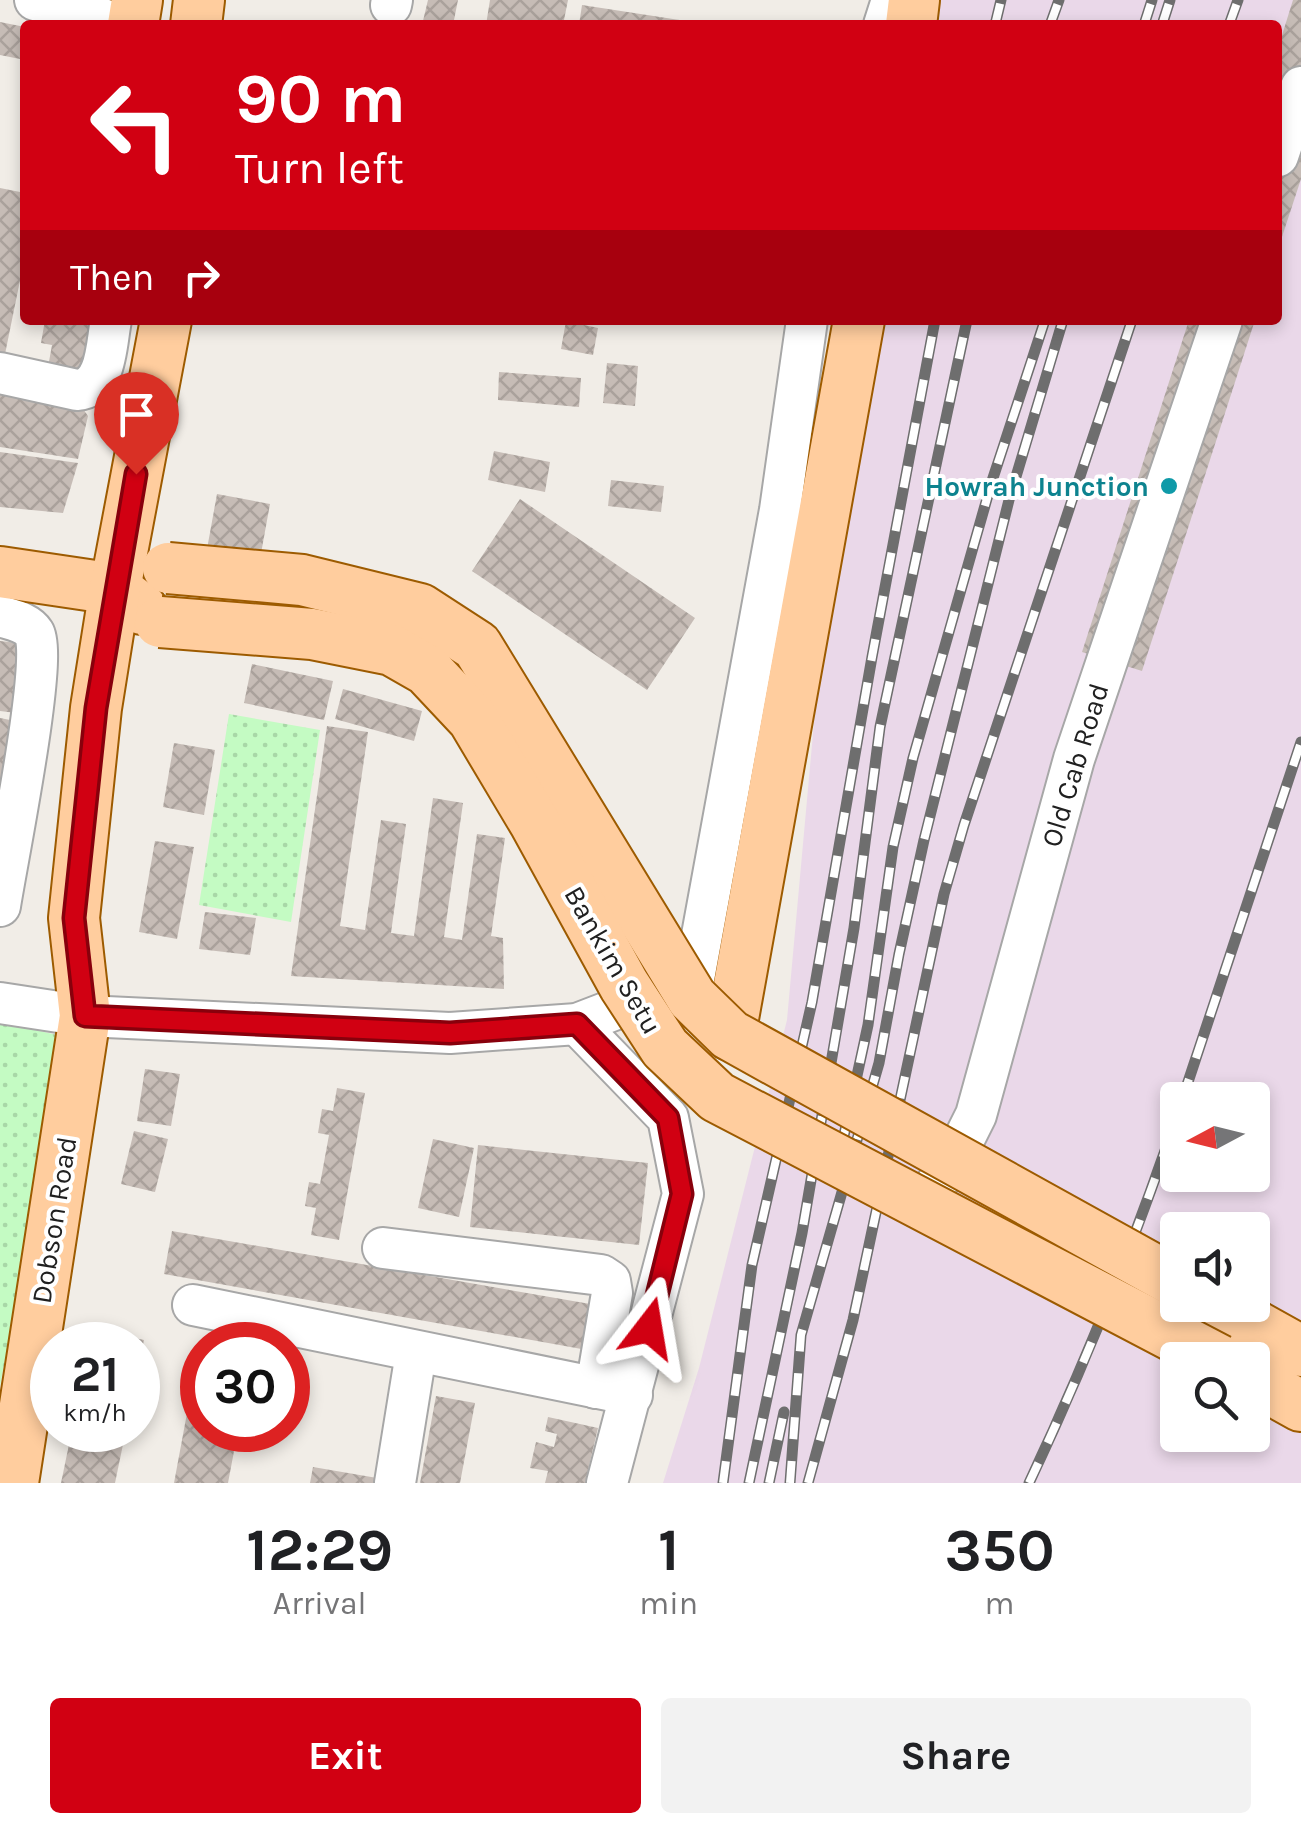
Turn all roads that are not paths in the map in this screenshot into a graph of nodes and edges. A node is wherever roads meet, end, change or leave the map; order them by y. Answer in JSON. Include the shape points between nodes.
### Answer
{"nodes":[{"id":1,"x":35,"y":0,"type":"edge"},
{"id":2,"x":106,"y":20,"type":"edge"},
{"id":3,"x":1301,"y":86,"type":"edge"},
{"id":4,"x":1282,"y":144,"type":"edge"},
{"id":5,"x":110,"y":325,"type":"edge"},
{"id":6,"x":165,"y":325,"type":"edge"},
{"id":7,"x":806,"y":325,"type":"edge"},
{"id":8,"x":858,"y":325,"type":"edge"},
{"id":9,"x":1220,"y":325,"type":"edge"},
{"id":10,"x":0,"y":372,"type":"edge"},
{"id":11,"x":0,"y":572,"type":"edge"},
{"id":12,"x":114,"y":588,"type":"junction"},
{"id":13,"x":0,"y":616,"type":"edge"},
{"id":14,"x":0,"y":906,"type":"edge"},
{"id":15,"x":0,"y":1003,"type":"edge"},
{"id":16,"x":85,"y":1016,"type":"junction"},
{"id":17,"x":577,"y":1024,"type":"junction"},
{"id":18,"x":730,"y":1035,"type":"junction"},
{"id":19,"x":954,"y":1159,"type":"junction"},
{"id":20,"x":922,"y":1204,"type":"junction"},
{"id":21,"x":383,"y":1248,"type":"dead end"},
{"id":22,"x":1160,"y":1273,"type":"edge"},
{"id":23,"x":193,"y":1305,"type":"dead end"},
{"id":24,"x":1249,"y":1322,"type":"edge"},
{"id":25,"x":1185,"y":1342,"type":"edge"},
{"id":26,"x":1301,"y":1351,"type":"edge"},
{"id":27,"x":416,"y":1353,"type":"junction"},
{"id":28,"x":1270,"y":1389,"type":"edge"},
{"id":29,"x":614,"y":1391,"type":"junction"},
{"id":30,"x":1301,"y":1406,"type":"edge"},
{"id":31,"x":13,"y":1483,"type":"edge"},
{"id":32,"x":395,"y":1483,"type":"edge"},
{"id":33,"x":607,"y":1483,"type":"edge"}],
"edges":[{"from":1,"to":2,"type":"street"},
{"from":3,"to":4,"type":"street"},
{"from":5,"to":10,"type":"street","via":[[98,382],[89,389]]},
{"from":6,"to":12,"type":"main road","name":"Dobson Road"},
{"from":7,"to":17,"type":"street","via":[[780,510],[694,979]]},
{"from":8,"to":18,"type":"main road"},
{"from":9,"to":19,"type":"street","name":"Old Cab Road","via":[[1074,759],[976,1115]]},
{"from":11,"to":12,"type":"main road"},
{"from":12,"to":16,"type":"main road","name":"Dobson Road","via":[[74,918]]},
{"from":12,"to":18,"type":"main road","name":"Bankim Setu","bridge":true,"via":[[168,568],[302,580],[420,610],[478,646],[692,998]]},
{"from":12,"to":20,"type":"main road","name":"Bankim Setu","bridge":true,"via":[[160,622],[312,634],[392,650],[427,670],[473,718],[665,1048],[717,1097]]},
{"from":13,"to":14,"type":"street","via":[[24,624],[37,645]]},
{"from":15,"to":16,"type":"street"},
{"from":16,"to":17,"type":"street","via":[[450,1033]]},
{"from":16,"to":31,"type":"main road","name":"Dobson Road"},
{"from":17,"to":29,"type":"street","via":[[668,1118],[682,1194]]},
{"from":18,"to":19,"type":"main road","name":"Bankim Setu","bridge":true},
{"from":19,"to":20,"type":"street","name":"Old Cab Road"},
{"from":19,"to":22,"type":"main road","name":"Bankim Setu","bridge":true},
{"from":20,"to":25,"type":"main road","name":"Bankim Setu","bridge":true},
{"from":21,"to":29,"type":"street","via":[[601,1275],[612,1293]]},
{"from":23,"to":27,"type":"street"},
{"from":24,"to":26,"type":"main road"},
{"from":27,"to":29,"type":"street"},
{"from":27,"to":32,"type":"street"},
{"from":28,"to":30,"type":"main road"},
{"from":29,"to":33,"type":"street"}]}
